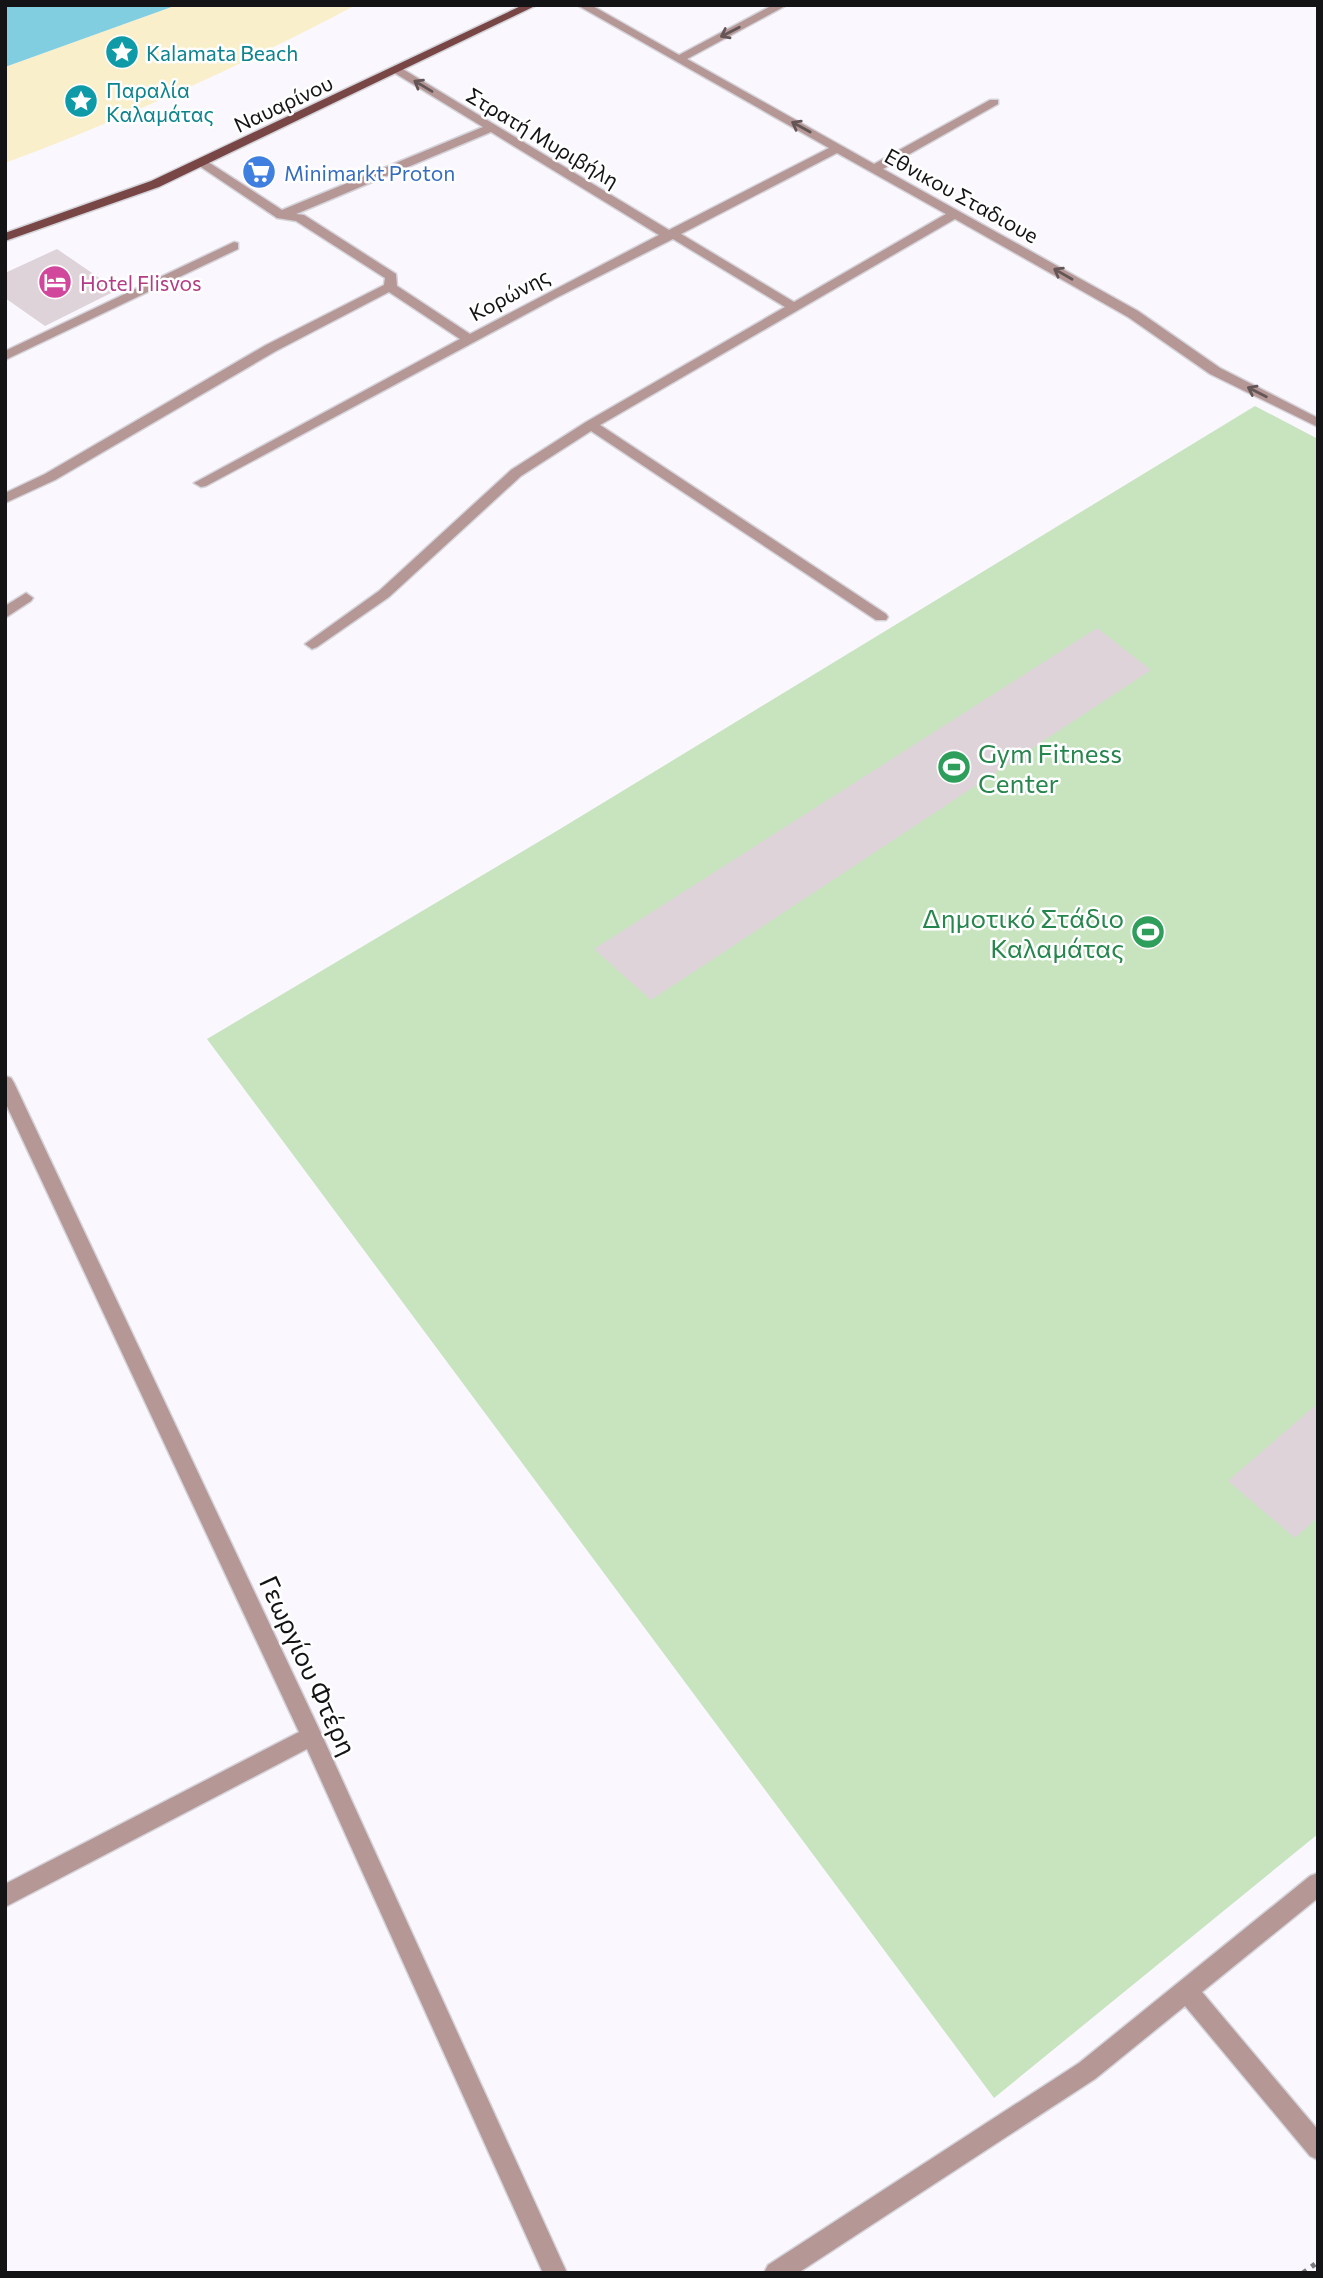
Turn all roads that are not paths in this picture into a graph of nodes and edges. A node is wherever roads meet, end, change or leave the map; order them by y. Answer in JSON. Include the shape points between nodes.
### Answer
{"nodes":[{"id":1,"x":532,"y":5,"type":"edge"},
{"id":2,"x":582,"y":5,"type":"edge"},
{"id":3,"x":782,"y":5,"type":"edge"},
{"id":4,"x":679,"y":59,"type":"junction"},
{"id":5,"x":397,"y":70,"type":"junction"},
{"id":6,"x":994,"y":102,"type":"dead end"},
{"id":7,"x":492,"y":128,"type":"junction"},
{"id":8,"x":838,"y":148,"type":"junction"},
{"id":9,"x":201,"y":163,"type":"junction"},
{"id":10,"x":875,"y":168,"type":"junction"},
{"id":11,"x":956,"y":213,"type":"junction"},
{"id":12,"x":281,"y":215,"type":"junction"},
{"id":13,"x":671,"y":235,"type":"junction"},
{"id":14,"x":5,"y":237,"type":"edge"},
{"id":15,"x":234,"y":246,"type":"dead end"},
{"id":16,"x":390,"y":287,"type":"junction"},
{"id":17,"x":794,"y":307,"type":"junction"},
{"id":18,"x":469,"y":339,"type":"junction"},
{"id":19,"x":5,"y":356,"type":"edge"},
{"id":20,"x":1318,"y":423,"type":"edge"},
{"id":21,"x":591,"y":425,"type":"junction"},
{"id":22,"x":201,"y":483,"type":"dead end"},
{"id":23,"x":5,"y":499,"type":"edge"},
{"id":24,"x":26,"y":598,"type":"dead end"},
{"id":25,"x":5,"y":613,"type":"edge"},
{"id":26,"x":881,"y":617,"type":"dead end"},
{"id":27,"x":312,"y":644,"type":"dead end"},
{"id":28,"x":5,"y":1083,"type":"edge"},
{"id":29,"x":312,"y":1736,"type":"junction"},
{"id":30,"x":1318,"y":1884,"type":"edge"},
{"id":31,"x":5,"y":1896,"type":"edge"},
{"id":32,"x":1186,"y":1990,"type":"junction"},
{"id":33,"x":1318,"y":2148,"type":"edge"},
{"id":34,"x":555,"y":2273,"type":"edge"},
{"id":35,"x":776,"y":2273,"type":"edge"}],
"edges":[{"from":1,"to":5,"type":"main road","name":"Ναυαρίνου"},
{"from":2,"to":4,"type":"street","name":"Εθνικου Σταδιουe"},
{"from":3,"to":4,"type":"street","one_way":true},
{"from":8,"to":4,"type":"street","name":"Εθνικου Σταδιουe","one_way":true},
{"from":7,"to":5,"type":"street","name":"Στρατή Μυριβήλη","one_way":true},
{"from":5,"to":9,"type":"main road","name":"Ναυαρίνου"},
{"from":6,"to":10,"type":"street"},
{"from":7,"to":12,"type":"street"},
{"from":7,"to":13,"type":"street","name":"Στρατή Μυριβήλη"},
{"from":8,"to":10,"type":"street","name":"Εθνικου Σταδιουe"},
{"from":8,"to":13,"type":"street","name":"Κορώνης"},
{"from":9,"to":12,"type":"street"},
{"from":9,"to":14,"type":"main road","name":"Ναυαρίνου","via":[[122,197]]},
{"from":10,"to":11,"type":"street","name":"Εθνικου Σταδιουe"},
{"from":11,"to":17,"type":"street"},
{"from":20,"to":11,"type":"street","name":"Εθνικου Σταδιουe","one_way":true,"via":[[1215,371],[1133,314]]},
{"from":12,"to":16,"type":"street","via":[[300,218],[392,277]]},
{"from":13,"to":17,"type":"street","name":"Στρατή Μυριβήλη"},
{"from":13,"to":18,"type":"street","name":"Κορώνης"},
{"from":15,"to":19,"type":"street"},
{"from":16,"to":18,"type":"street"},
{"from":16,"to":23,"type":"street","via":[[271,348]]},
{"from":17,"to":21,"type":"street"},
{"from":18,"to":22,"type":"street","name":"Κορώνης"},
{"from":21,"to":26,"type":"street"},
{"from":21,"to":27,"type":"street","via":[[516,473],[384,594]]},
{"from":24,"to":25,"type":"street"},
{"from":28,"to":29,"type":"street","name":"Γεωργίου Φτέρη"},
{"from":29,"to":31,"type":"street"},
{"from":29,"to":34,"type":"street","name":"Γεωργίου Φτέρη"},
{"from":30,"to":32,"type":"street"},
{"from":32,"to":33,"type":"street"},
{"from":32,"to":35,"type":"street","via":[[1087,2071]]}]}
